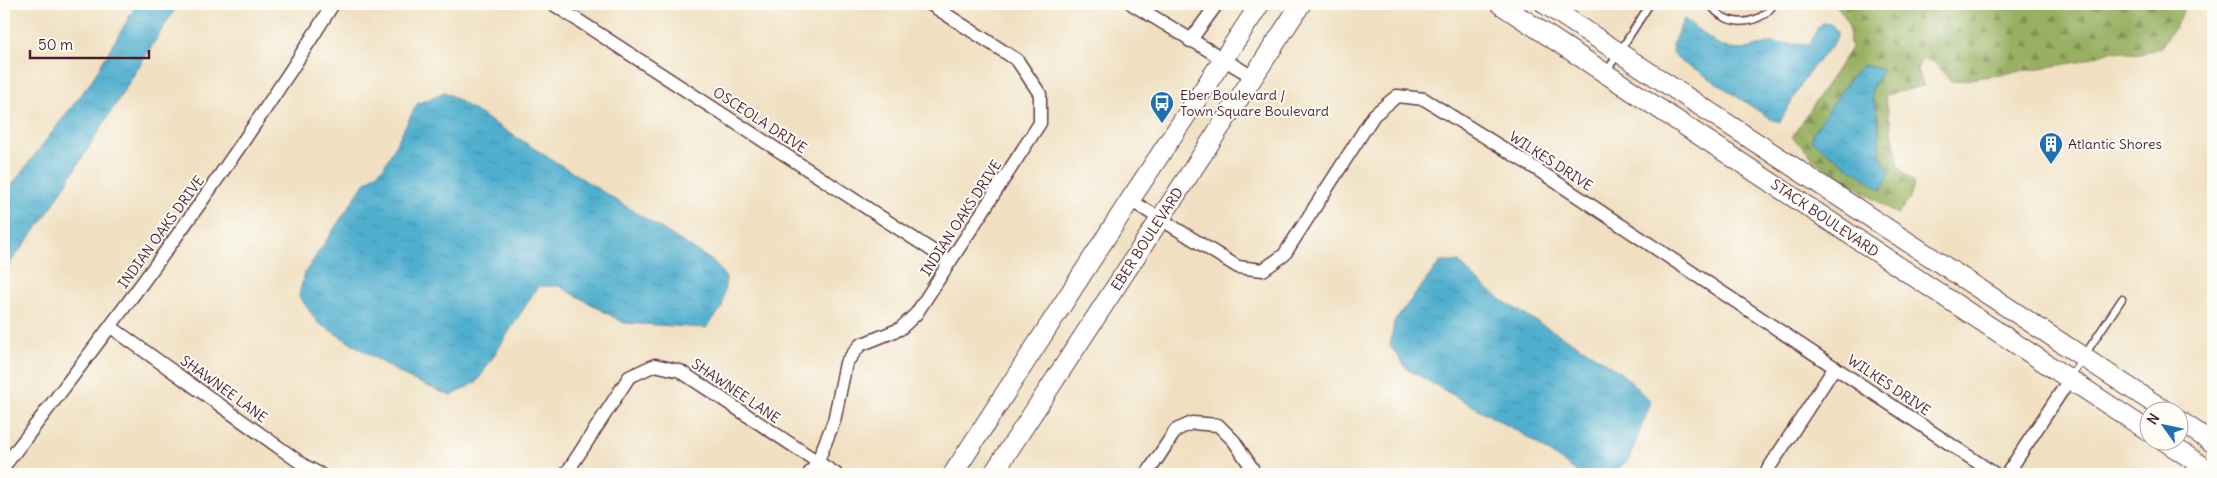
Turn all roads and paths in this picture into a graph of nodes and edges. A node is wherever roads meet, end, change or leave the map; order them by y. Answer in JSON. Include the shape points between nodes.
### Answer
{"nodes":[{"id":1,"x":333,"y":4,"type":"edge"},
{"id":2,"x":553,"y":4,"type":"edge"},
{"id":3,"x":930,"y":4,"type":"edge"},
{"id":4,"x":1132,"y":4,"type":"edge"},
{"id":5,"x":1216,"y":4,"type":"edge"},
{"id":6,"x":1260,"y":4,"type":"edge"},
{"id":7,"x":1301,"y":4,"type":"edge"},
{"id":8,"x":1500,"y":4,"type":"edge"},
{"id":9,"x":1545,"y":4,"type":"edge"},
{"id":10,"x":1650,"y":4,"type":"edge"},
{"id":11,"x":1710,"y":4,"type":"edge"},
{"id":12,"x":1774,"y":4,"type":"edge"},
{"id":13,"x":1190,"y":41,"type":"junction"},
{"id":14,"x":1619,"y":52,"type":"junction"},
{"id":15,"x":1224,"y":60,"type":"junction"},
{"id":16,"x":1606,"y":72,"type":"junction"},
{"id":17,"x":1253,"y":77,"type":"junction"},
{"id":18,"x":1130,"y":200,"type":"junction"},
{"id":19,"x":1159,"y":219,"type":"junction"},
{"id":20,"x":950,"y":262,"type":"junction"},
{"id":21,"x":2122,"y":300,"type":"dead end"},
{"id":22,"x":111,"y":327,"type":"junction"},
{"id":23,"x":2084,"y":358,"type":"junction"},
{"id":24,"x":1835,"y":368,"type":"junction"},
{"id":25,"x":2069,"y":380,"type":"junction"},
{"id":26,"x":2149,"y":400,"type":"edge"},
{"id":27,"x":2140,"y":426,"type":"edge"},
{"id":28,"x":2190,"y":427,"type":"edge"},
{"id":29,"x":2213,"y":443,"type":"edge"},
{"id":30,"x":2178,"y":450,"type":"edge"},
{"id":31,"x":817,"y":463,"type":"junction"},
{"id":32,"x":1252,"y":468,"type":"dead end"},
{"id":33,"x":4,"y":470,"type":"edge"},
{"id":34,"x":2213,"y":473,"type":"edge"},
{"id":35,"x":320,"y":474,"type":"edge"},
{"id":36,"x":566,"y":474,"type":"edge"},
{"id":37,"x":809,"y":474,"type":"edge"},
{"id":38,"x":836,"y":474,"type":"edge"},
{"id":39,"x":953,"y":474,"type":"edge"},
{"id":40,"x":993,"y":474,"type":"edge"},
{"id":41,"x":1147,"y":474,"type":"edge"},
{"id":42,"x":1765,"y":474,"type":"edge"},
{"id":43,"x":1995,"y":474,"type":"edge"},
{"id":44,"x":2007,"y":474,"type":"edge"}],
"edges":[{"from":1,"to":22,"type":"street","name":"INDIAN OAKS DRIVE","via":[[208,193]]},
{"from":2,"to":20,"type":"street","name":"OSCEOLA DRIVE"},
{"from":3,"to":20,"type":"street","name":"INDIAN OAKS DRIVE","via":[[1017,60],[1040,94],[1040,123]]},
{"from":4,"to":13,"type":"street"},
{"from":5,"to":13,"type":"street"},
{"from":6,"to":15,"type":"street"},
{"from":7,"to":17,"type":"street","name":"EBER BOULEVARD"},
{"from":8,"to":16,"type":"street","name":"STACK BOULEVARD"},
{"from":9,"to":14,"type":"street","name":"STACK BOULEVARD"},
{"from":10,"to":14,"type":"lane"},
{"from":11,"to":12,"type":"lane","via":[[1714,11],[1732,21],[1751,22]]},
{"from":13,"to":15,"type":"street"},
{"from":14,"to":16,"type":"lane"},
{"from":14,"to":23,"type":"street","name":"STACK BOULEVARD"},
{"from":15,"to":17,"type":"street"},
{"from":15,"to":18,"type":"street"},
{"from":16,"to":25,"type":"street","name":"STACK BOULEVARD"},
{"from":17,"to":19,"type":"street","name":"EBER BOULEVARD"},
{"from":18,"to":19,"type":"street","name":"WILKES DRIVE"},
{"from":18,"to":39,"type":"street"},
{"from":19,"to":24,"type":"street","name":"WILKES DRIVE","via":[[1238,267],[1263,270],[1284,255],[1374,114],[1397,96],[1424,99],[1538,170]]},
{"from":19,"to":40,"type":"street","name":"EBER BOULEVARD"},
{"from":20,"to":31,"type":"street","name":"INDIAN OAKS DRIVE","via":[[916,314],[900,329],[860,345],[846,363],[834,421]]},
{"from":21,"to":23,"type":"lane"},
{"from":22,"to":33,"type":"street","name":"INDIAN OAKS DRIVE"},
{"from":22,"to":35,"type":"street","name":"SHAWNEE LANE"},
{"from":23,"to":25,"type":"lane"},
{"from":23,"to":26,"type":"street","name":"STACK BOULEVARD"},
{"from":24,"to":42,"type":"street"},
{"from":24,"to":43,"type":"street","name":"WILKES DRIVE"},
{"from":25,"to":27,"type":"street","name":"STACK BOULEVARD"},
{"from":25,"to":44,"type":"street"},
{"from":28,"to":29,"type":"street"},
{"from":30,"to":34,"type":"street"},
{"from":31,"to":36,"type":"street","name":"SHAWNEE LANE","via":[[680,371],[655,365],[629,377]]},
{"from":31,"to":37,"type":"street","name":"INDIAN OAKS DRIVE"},
{"from":31,"to":38,"type":"street"},
{"from":32,"to":41,"type":"street","via":[[1234,440],[1218,424],[1192,423],[1176,430]]}]}
